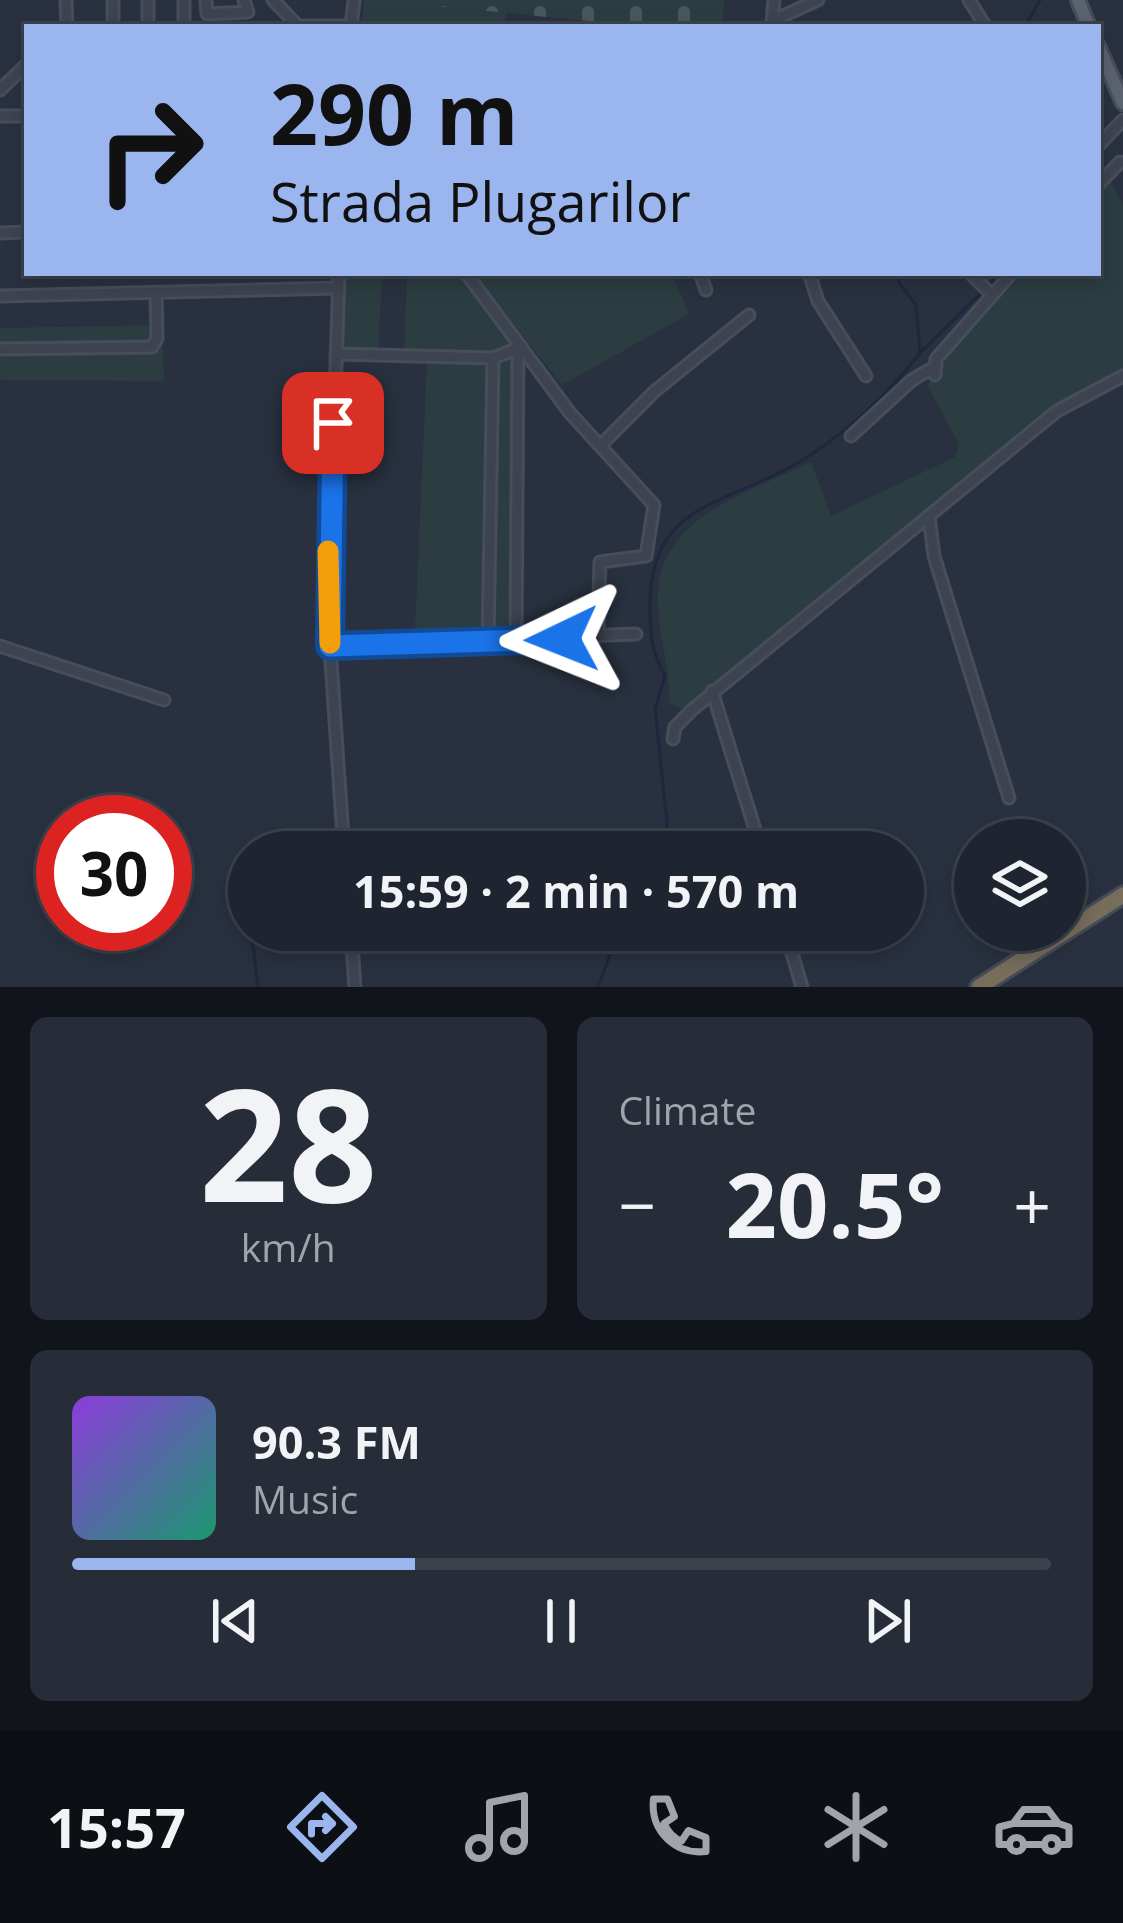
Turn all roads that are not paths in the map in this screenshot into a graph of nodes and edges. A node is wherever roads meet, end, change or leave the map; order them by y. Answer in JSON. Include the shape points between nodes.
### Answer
{"nodes":[{"id":1,"x":206,"y":0,"type":"edge"},
{"id":2,"x":244,"y":0,"type":"edge"},
{"id":3,"x":273,"y":0,"type":"edge"},
{"id":4,"x":774,"y":0,"type":"edge"},
{"id":5,"x":818,"y":0,"type":"edge"},
{"id":6,"x":293,"y":24,"type":"edge"},
{"id":7,"x":772,"y":24,"type":"edge"},
{"id":8,"x":1101,"y":53,"type":"edge"},
{"id":9,"x":24,"y":65,"type":"edge"},
{"id":10,"x":0,"y":90,"type":"edge"},
{"id":11,"x":1123,"y":103,"type":"edge"},
{"id":12,"x":1123,"y":120,"type":"edge"},
{"id":13,"x":1101,"y":143,"type":"edge"},
{"id":14,"x":1122,"y":161,"type":"edge"},
{"id":15,"x":1123,"y":178,"type":"edge"},
{"id":16,"x":339,"y":276,"type":"edge"},
{"id":17,"x":468,"y":276,"type":"edge"},
{"id":18,"x":701,"y":276,"type":"edge"},
{"id":19,"x":810,"y":276,"type":"edge"},
{"id":20,"x":974,"y":276,"type":"edge"},
{"id":21,"x":1009,"y":276,"type":"edge"},
{"id":22,"x":339,"y":288,"type":"junction"},
{"id":23,"x":706,"y":290,"type":"dead end"},
{"id":24,"x":156,"y":292,"type":"junction"},
{"id":25,"x":992,"y":294,"type":"junction"},
{"id":26,"x":0,"y":296,"type":"edge"},
{"id":27,"x":749,"y":315,"type":"dead end"},
{"id":28,"x":520,"y":347,"type":"junction"},
{"id":29,"x":0,"y":349,"type":"edge"},
{"id":30,"x":336,"y":354,"type":"junction"},
{"id":31,"x":493,"y":358,"type":"junction"},
{"id":32,"x":866,"y":376,"type":"dead end"},
{"id":33,"x":1123,"y":376,"type":"edge"},
{"id":34,"x":851,"y":436,"type":"dead end"},
{"id":35,"x":601,"y":445,"type":"junction"},
{"id":36,"x":928,"y":516,"type":"junction"},
{"id":37,"x":636,"y":634,"type":"dead end"},
{"id":38,"x":598,"y":636,"type":"junction"},
{"id":39,"x":516,"y":641,"type":"junction"},
{"id":40,"x":488,"y":642,"type":"junction"},
{"id":41,"x":0,"y":646,"type":"edge"},
{"id":42,"x":330,"y":646,"type":"junction"},
{"id":43,"x":712,"y":691,"type":"junction"},
{"id":44,"x":164,"y":700,"type":"dead end"},
{"id":45,"x":673,"y":739,"type":"dead end"},
{"id":46,"x":1009,"y":798,"type":"dead end"},
{"id":47,"x":343,"y":831,"type":"edge"},
{"id":48,"x":755,"y":831,"type":"edge"},
{"id":49,"x":1123,"y":898,"type":"edge"},
{"id":50,"x":352,"y":951,"type":"edge"},
{"id":51,"x":791,"y":951,"type":"edge"},
{"id":52,"x":355,"y":987,"type":"edge"},
{"id":53,"x":802,"y":987,"type":"edge"},
{"id":54,"x":979,"y":987,"type":"edge"},
{"id":55,"x":990,"y":987,"type":"edge"}],
"edges":[{"from":1,"to":2,"type":"street","via":[[207,14],[248,12]]},
{"from":3,"to":6,"type":"street"},
{"from":4,"to":7,"type":"street"},
{"from":5,"to":7,"type":"street"},
{"from":8,"to":11,"type":"main road"},
{"from":9,"to":10,"type":"street"},
{"from":12,"to":13,"type":"street"},
{"from":14,"to":15,"type":"street"},
{"from":16,"to":22,"type":"street"},
{"from":17,"to":28,"type":"street"},
{"from":18,"to":23,"type":"street"},
{"from":19,"to":32,"type":"street"},
{"from":20,"to":25,"type":"street"},
{"from":21,"to":25,"type":"street"},
{"from":22,"to":24,"type":"street"},
{"from":22,"to":30,"type":"street"},
{"from":24,"to":26,"type":"street"},
{"from":24,"to":29,"type":"street","via":[[152,347]]},
{"from":25,"to":34,"type":"street","via":[[936,358],[935,371],[912,380]]},
{"from":27,"to":35,"type":"street"},
{"from":28,"to":31,"type":"street"},
{"from":28,"to":35,"type":"street"},
{"from":28,"to":39,"type":"street"},
{"from":30,"to":31,"type":"street"},
{"from":30,"to":42,"type":"street"},
{"from":31,"to":40,"type":"street"},
{"from":33,"to":36,"type":"street","via":[[1057,411]]},
{"from":35,"to":38,"type":"street","via":[[650,496],[655,514],[646,556],[599,566]]},
{"from":36,"to":43,"type":"street"},
{"from":36,"to":46,"type":"street"},
{"from":37,"to":38,"type":"street"},
{"from":38,"to":39,"type":"street"},
{"from":39,"to":40,"type":"street"},
{"from":40,"to":42,"type":"street"},
{"from":41,"to":44,"type":"street"},
{"from":42,"to":47,"type":"street"},
{"from":43,"to":45,"type":"street","via":[[675,727]]},
{"from":43,"to":48,"type":"street"},
{"from":49,"to":54,"type":"highway"},
{"from":49,"to":55,"type":"highway"},
{"from":50,"to":52,"type":"street"},
{"from":51,"to":53,"type":"street"}]}
